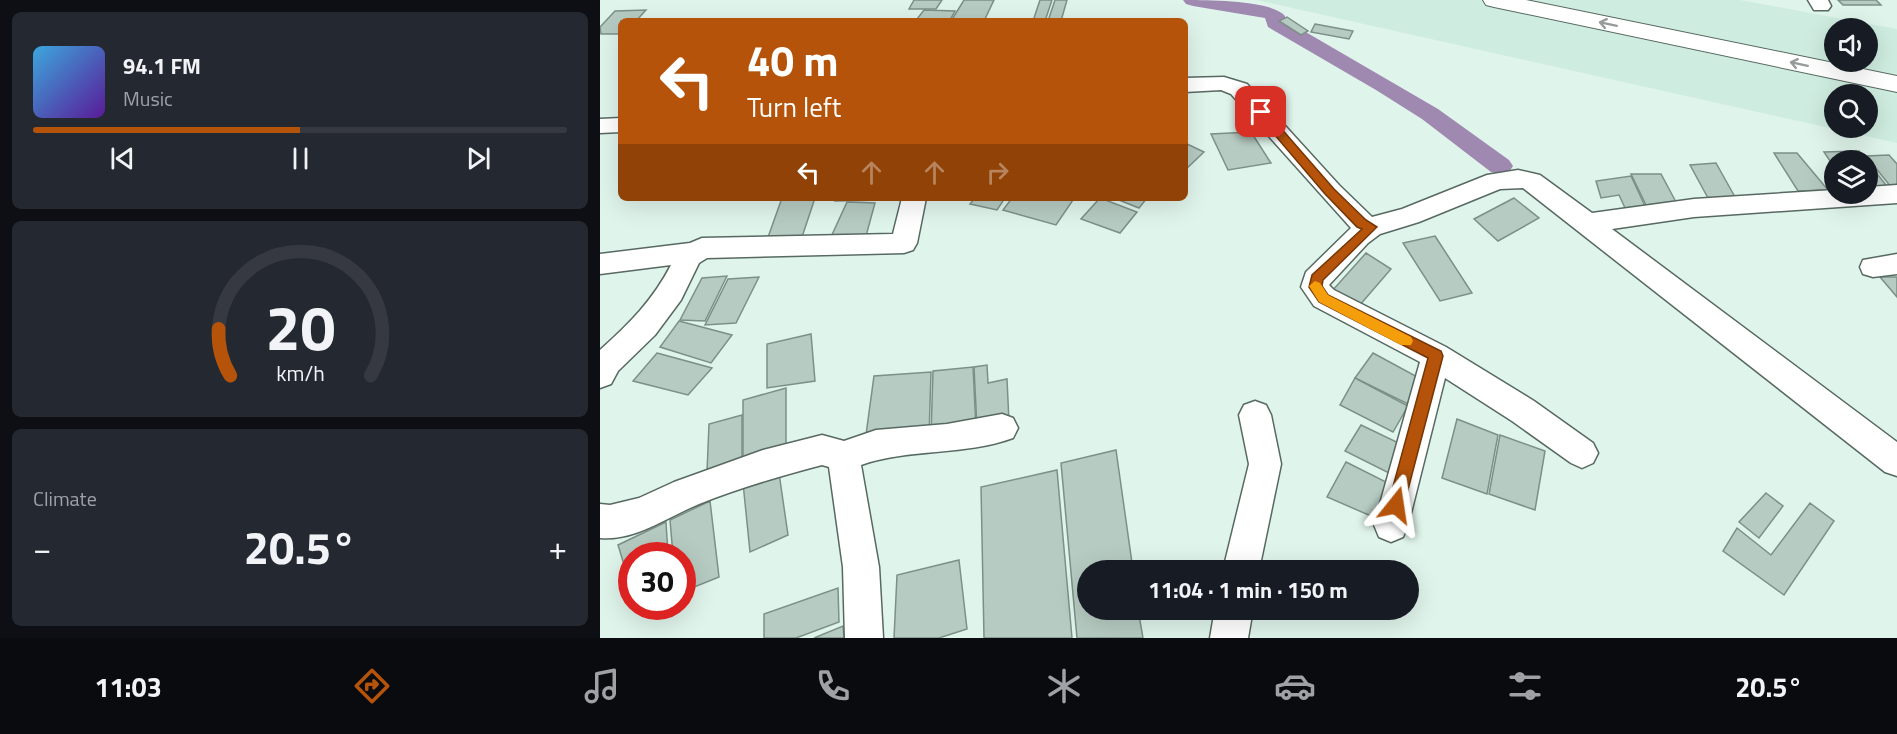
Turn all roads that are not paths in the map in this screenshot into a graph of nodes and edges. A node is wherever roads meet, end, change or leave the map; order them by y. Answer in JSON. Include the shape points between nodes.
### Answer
{"nodes":[{"id":1,"x":1494,"y":0,"type":"edge"},
{"id":2,"x":1583,"y":0,"type":"edge"},
{"id":3,"x":1824,"y":50,"type":"edge"},
{"id":4,"x":1878,"y":61,"type":"edge"},
{"id":5,"x":1897,"y":65,"type":"edge"},
{"id":6,"x":1897,"y":84,"type":"edge"},
{"id":7,"x":1188,"y":85,"type":"edge"},
{"id":8,"x":618,"y":125,"type":"edge"},
{"id":9,"x":600,"y":126,"type":"edge"},
{"id":10,"x":1897,"y":194,"type":"edge"},
{"id":11,"x":913,"y":201,"type":"edge"},
{"id":12,"x":1587,"y":223,"type":"junction"},
{"id":13,"x":1371,"y":227,"type":"junction"},
{"id":14,"x":695,"y":252,"type":"junction"},
{"id":15,"x":600,"y":264,"type":"edge"},
{"id":16,"x":1436,"y":356,"type":"junction"},
{"id":17,"x":600,"y":375,"type":"edge"},
{"id":18,"x":1255,"y":415,"type":"dead end"},
{"id":19,"x":1002,"y":428,"type":"dead end"},
{"id":20,"x":1582,"y":453,"type":"dead end"},
{"id":21,"x":844,"y":456,"type":"junction"},
{"id":22,"x":1897,"y":461,"type":"edge"},
{"id":23,"x":600,"y":521,"type":"edge"},
{"id":24,"x":1391,"y":525,"type":"dead end"},
{"id":25,"x":1243,"y":560,"type":"edge"},
{"id":26,"x":1232,"y":620,"type":"edge"},
{"id":27,"x":864,"y":638,"type":"edge"},
{"id":28,"x":1229,"y":638,"type":"edge"}],
"edges":[{"from":6,"to":1,"type":"street","one_way":true},
{"from":2,"to":3,"type":"street"},
{"from":4,"to":5,"type":"street"},
{"from":7,"to":13,"type":"street","via":[[1224,83],[1239,89],[1361,224]]},
{"from":8,"to":9,"type":"street"},
{"from":10,"to":12,"type":"street","via":[[1694,208]]},
{"from":11,"to":14,"type":"street","via":[[904,243],[702,248]]},
{"from":12,"to":13,"type":"street","via":[[1531,181],[1518,178],[1496,181],[1410,216]]},
{"from":12,"to":22,"type":"street"},
{"from":13,"to":16,"type":"street","via":[[1316,279],[1315,287],[1324,298]]},
{"from":14,"to":15,"type":"street"},
{"from":14,"to":17,"type":"street","via":[[645,327],[607,362]]},
{"from":16,"to":20,"type":"street"},
{"from":16,"to":24,"type":"street"},
{"from":18,"to":25,"type":"street","via":[[1265,464]]},
{"from":19,"to":21,"type":"street","via":[[876,445]]},
{"from":21,"to":23,"type":"street","via":[[822,450],[763,465],[686,493],[643,514]]},
{"from":21,"to":27,"type":"street","via":[[861,568]]},
{"from":26,"to":28,"type":"street"}]}
